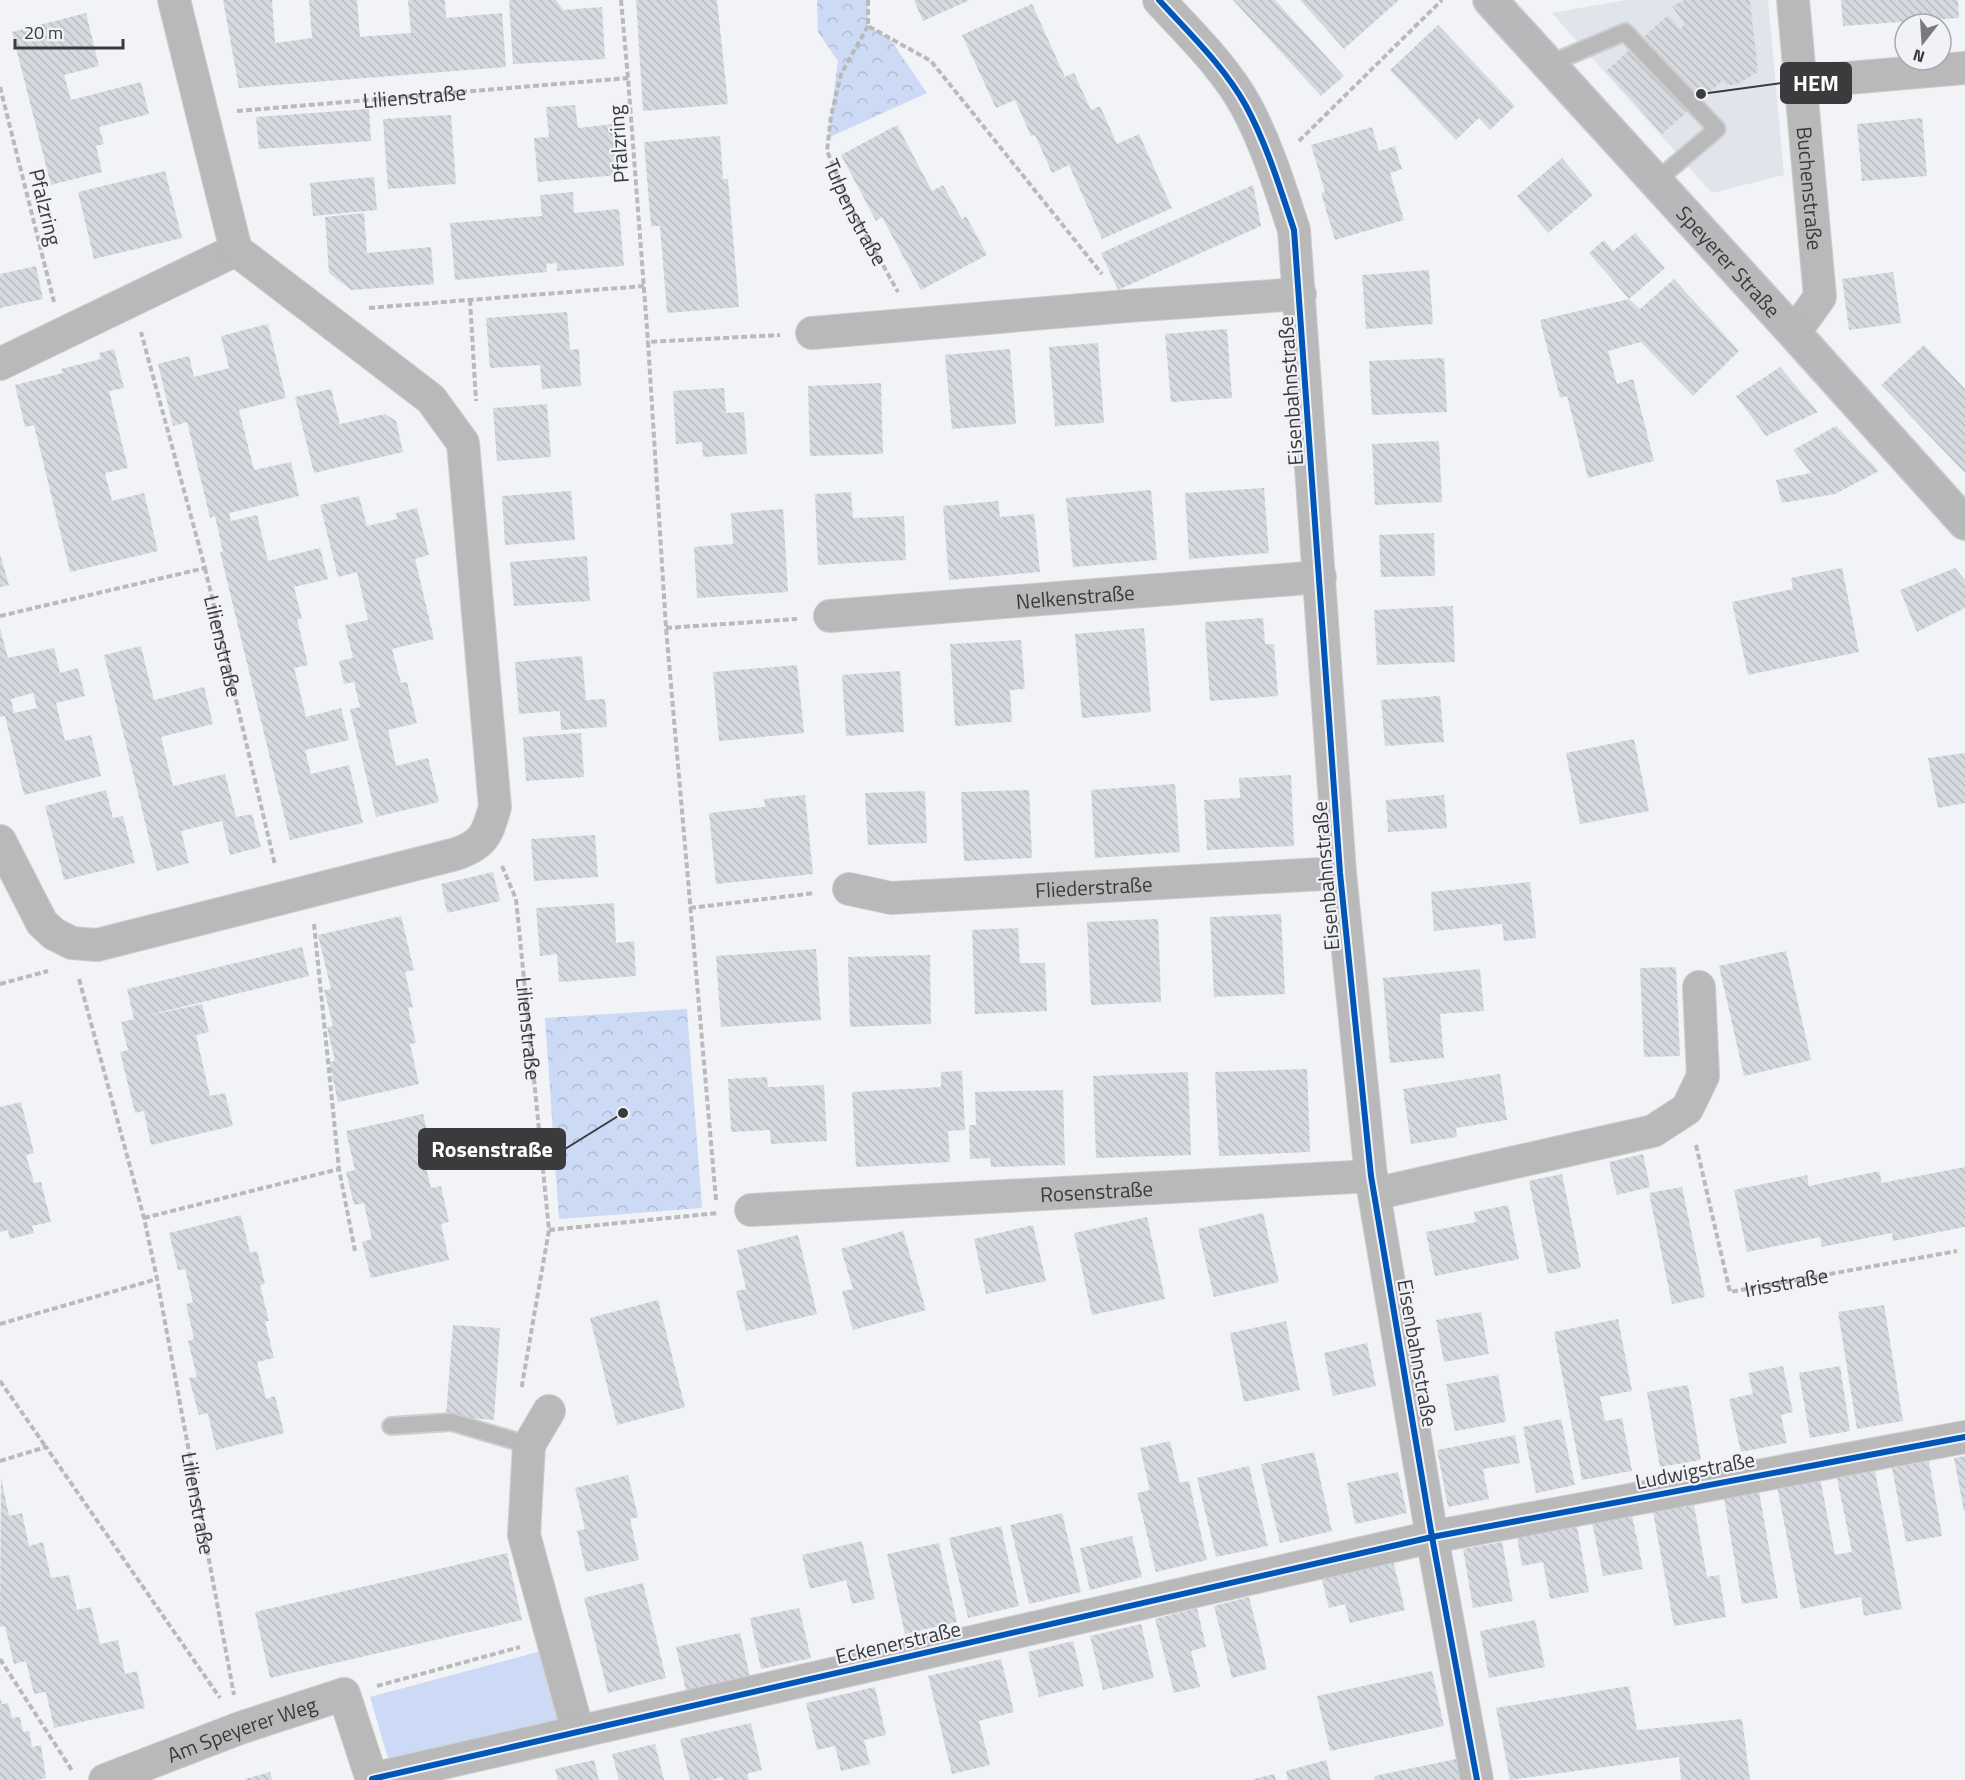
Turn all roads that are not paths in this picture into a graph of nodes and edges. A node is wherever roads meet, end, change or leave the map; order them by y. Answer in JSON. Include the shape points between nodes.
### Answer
{"nodes":[{"id":1,"x":174,"y":0,"type":"edge"},
{"id":2,"x":1159,"y":0,"type":"edge"},
{"id":3,"x":1490,"y":0,"type":"edge"},
{"id":4,"x":1793,"y":0,"type":"edge"},
{"id":5,"x":1550,"y":64,"type":"junction"},
{"id":6,"x":1965,"y":68,"type":"edge"},
{"id":7,"x":1802,"y":82,"type":"junction"},
{"id":8,"x":1656,"y":181,"type":"junction"},
{"id":9,"x":236,"y":250,"type":"junction"},
{"id":10,"x":1300,"y":294,"type":"junction"},
{"id":11,"x":812,"y":333,"type":"road end"},
{"id":12,"x":1794,"y":333,"type":"junction"},
{"id":13,"x":0,"y":364,"type":"edge"},
{"id":14,"x":1965,"y":523,"type":"edge"},
{"id":15,"x":1320,"y":578,"type":"junction"},
{"id":16,"x":830,"y":616,"type":"road end"},
{"id":17,"x":0,"y":841,"type":"edge"},
{"id":18,"x":1340,"y":873,"type":"junction"},
{"id":19,"x":849,"y":889,"type":"road end"},
{"id":20,"x":1699,"y":987,"type":"dead end"},
{"id":21,"x":1373,"y":1185,"type":"junction"},
{"id":22,"x":751,"y":1210,"type":"road end"},
{"id":23,"x":549,"y":1411,"type":"road end"},
{"id":24,"x":391,"y":1426,"type":"dead end"},
{"id":25,"x":1965,"y":1437,"type":"edge"},
{"id":26,"x":529,"y":1445,"type":"junction"},
{"id":27,"x":1432,"y":1537,"type":"junction"},
{"id":28,"x":578,"y":1732,"type":"junction"},
{"id":29,"x":105,"y":1780,"type":"edge"},
{"id":30,"x":372,"y":1780,"type":"edge"},
{"id":31,"x":1477,"y":1780,"type":"edge"}],
"edges":[{"from":1,"to":9,"type":"street"},
{"from":2,"to":10,"type":"street","name":"Eisenbahnstraße","via":[[1216,62],[1245,105],[1273,167],[1294,230]]},
{"from":3,"to":5,"type":"main road","name":"Speyerer Straße"},
{"from":4,"to":7,"type":"street","name":"Buchenstraße"},
{"from":5,"to":8,"type":"main road","name":"Speyerer Straße"},
{"from":5,"to":8,"type":"lane","via":[[1625,32],[1717,129]]},
{"from":6,"to":7,"type":"street"},
{"from":7,"to":12,"type":"street","name":"Buchenstraße","via":[[1820,297]]},
{"from":8,"to":12,"type":"main road","name":"Speyerer Straße"},
{"from":9,"to":13,"type":"street"},
{"from":9,"to":17,"type":"street","via":[[431,399],[463,443],[495,807],[488,832],[474,848],[456,854],[98,945],[72,944],[42,923]]},
{"from":10,"to":11,"type":"street"},
{"from":10,"to":15,"type":"street","name":"Eisenbahnstraße"},
{"from":12,"to":14,"type":"main road","name":"Speyerer Straße"},
{"from":15,"to":16,"type":"street","name":"Nelkenstraße"},
{"from":15,"to":18,"type":"street","name":"Eisenbahnstraße"},
{"from":18,"to":19,"type":"street","name":"Fliederstraße","via":[[891,898]]},
{"from":18,"to":21,"type":"street","name":"Eisenbahnstraße"},
{"from":20,"to":21,"type":"street","via":[[1703,1076],[1688,1109],[1653,1131]]},
{"from":21,"to":22,"type":"street","name":"Rosenstraße"},
{"from":21,"to":27,"type":"street","name":"Eisenbahnstraße"},
{"from":23,"to":26,"type":"street"},
{"from":24,"to":26,"type":"lane","via":[[450,1422]]},
{"from":25,"to":27,"type":"street","name":"Ludwigstraße"},
{"from":26,"to":28,"type":"street","via":[[524,1535]]},
{"from":27,"to":28,"type":"street","name":"Eckenerstraße"},
{"from":27,"to":31,"type":"street","name":"Eisenbahnstraße"},
{"from":28,"to":30,"type":"street","name":"Eckenerstraße"},
{"from":29,"to":30,"type":"street","name":"Am Speyerer Weg","via":[[240,1728],[344,1694]]}]}
